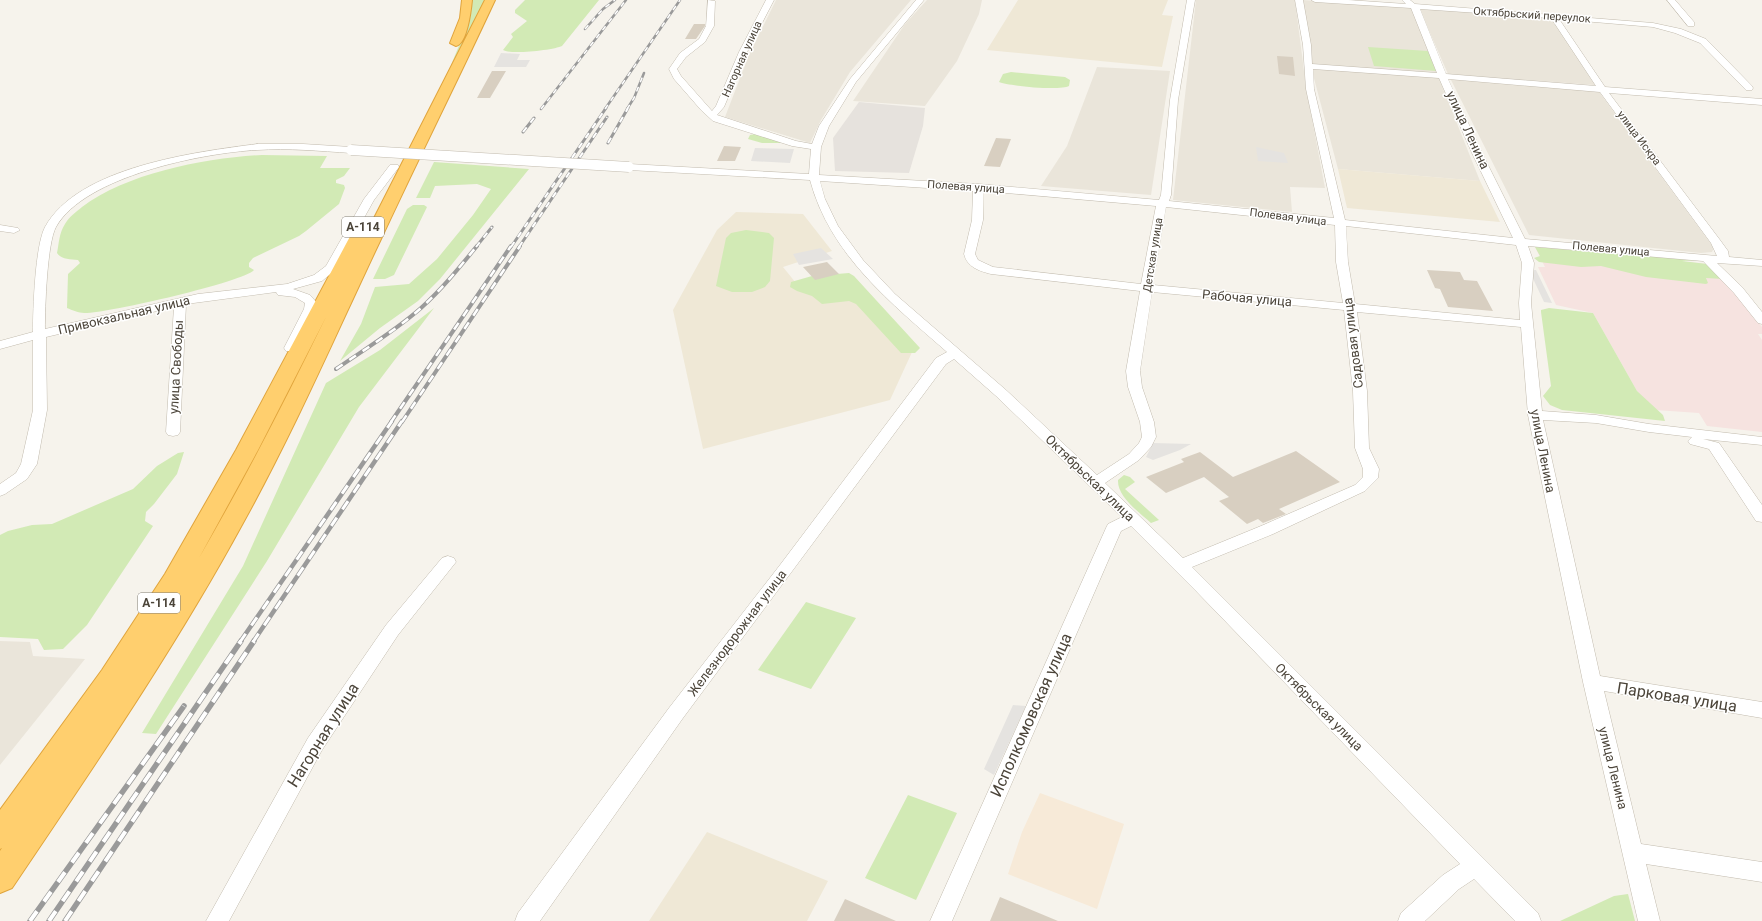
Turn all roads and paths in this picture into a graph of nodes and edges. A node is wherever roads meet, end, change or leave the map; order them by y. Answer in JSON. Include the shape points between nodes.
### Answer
{"nodes":[{"id":1,"x":467,"y":0,"type":"edge"},
{"id":2,"x":490,"y":0,"type":"edge"},
{"id":3,"x":770,"y":0,"type":"edge"},
{"id":4,"x":920,"y":0,"type":"edge"},
{"id":5,"x":1191,"y":0,"type":"edge"},
{"id":6,"x":1299,"y":0,"type":"edge"},
{"id":7,"x":1315,"y":0,"type":"edge"},
{"id":8,"x":1406,"y":0,"type":"edge"},
{"id":9,"x":1671,"y":0,"type":"edge"},
{"id":10,"x":711,"y":1,"type":"dead end"},
{"id":11,"x":1412,"y":6,"type":"junction"},
{"id":12,"x":1553,"y":16,"type":"junction"},
{"id":13,"x":1691,"y":24,"type":"dead end"},
{"id":14,"x":1308,"y":66,"type":"junction"},
{"id":15,"x":1442,"y":75,"type":"junction"},
{"id":16,"x":1749,"y":88,"type":"dead end"},
{"id":17,"x":1602,"y":89,"type":"junction"},
{"id":18,"x":1762,"y":102,"type":"edge"},
{"id":19,"x":712,"y":116,"type":"junction"},
{"id":20,"x":816,"y":147,"type":"junction"},
{"id":21,"x":394,"y":167,"type":"junction"},
{"id":22,"x":814,"y":178,"type":"junction"},
{"id":23,"x":978,"y":187,"type":"junction"},
{"id":24,"x":1162,"y":203,"type":"junction"},
{"id":25,"x":1340,"y":223,"type":"junction"},
{"id":26,"x":0,"y":228,"type":"edge"},
{"id":27,"x":14,"y":230,"type":"dead end"},
{"id":28,"x":1521,"y":242,"type":"junction"},
{"id":29,"x":1706,"y":258,"type":"junction"},
{"id":30,"x":1724,"y":259,"type":"junction"},
{"id":31,"x":1762,"y":263,"type":"edge"},
{"id":32,"x":1147,"y":288,"type":"junction"},
{"id":33,"x":249,"y":292,"type":"junction"},
{"id":34,"x":180,"y":302,"type":"junction"},
{"id":35,"x":1350,"y":308,"type":"junction"},
{"id":36,"x":1762,"y":320,"type":"edge"},
{"id":37,"x":1527,"y":324,"type":"junction"},
{"id":38,"x":39,"y":335,"type":"junction"},
{"id":39,"x":0,"y":345,"type":"edge"},
{"id":40,"x":955,"y":353,"type":"junction"},
{"id":41,"x":1535,"y":416,"type":"junction"},
{"id":42,"x":1649,"y":428,"type":"junction"},
{"id":43,"x":173,"y":432,"type":"dead end"},
{"id":44,"x":1762,"y":441,"type":"edge"},
{"id":45,"x":1095,"y":482,"type":"junction"},
{"id":46,"x":0,"y":491,"type":"edge"},
{"id":47,"x":1762,"y":517,"type":"edge"},
{"id":48,"x":1132,"y":518,"type":"junction"},
{"id":49,"x":448,"y":562,"type":"dead end"},
{"id":50,"x":1180,"y":566,"type":"junction"},
{"id":51,"x":143,"y":629,"type":"junction"},
{"id":52,"x":1592,"y":682,"type":"junction"},
{"id":53,"x":1762,"y":710,"type":"edge"},
{"id":54,"x":0,"y":835,"type":"edge"},
{"id":55,"x":1633,"y":852,"type":"junction"},
{"id":56,"x":1476,"y":866,"type":"junction"},
{"id":57,"x":1762,"y":872,"type":"edge"},
{"id":58,"x":0,"y":878,"type":"edge"},
{"id":59,"x":217,"y":921,"type":"edge"},
{"id":60,"x":526,"y":921,"type":"edge"},
{"id":61,"x":941,"y":921,"type":"edge"},
{"id":62,"x":1409,"y":921,"type":"edge"},
{"id":63,"x":1530,"y":921,"type":"edge"},
{"id":64,"x":1649,"y":921,"type":"edge"}],
"edges":[{"from":1,"to":21,"type":"highway","number":"А-114","via":[[459,36]]},
{"from":2,"to":58,"type":"highway","number":"А-114","via":[[277,438],[231,523],[138,676]]},
{"from":3,"to":19,"type":"street","name":"Нагорная улица","via":[[743,52],[720,108]]},
{"from":4,"to":20,"type":"street","name":"Октябрьская улица","via":[[853,81],[824,126]]},
{"from":5,"to":24,"type":"street","name":"Детская улица","via":[[1174,100],[1166,195]]},
{"from":6,"to":14,"type":"street","name":"Садовая улица"},
{"from":7,"to":11,"type":"street","name":"Октябрьский переулок"},
{"from":8,"to":11,"type":"street","name":"улица Ленина"},
{"from":9,"to":13,"type":"street"},
{"from":10,"to":19,"type":"street","via":[[710,26],[702,40],[683,55],[673,69],[677,77]]},
{"from":11,"to":12,"type":"street","name":"Октябрьский переулок","via":[[1514,10]]},
{"from":11,"to":15,"type":"street","name":"улица Ленина","via":[[1416,9]]},
{"from":12,"to":16,"type":"street","name":"Октябрьский переулок","via":[[1653,25],[1678,31],[1703,41]]},
{"from":12,"to":17,"type":"street","name":"улица Искра"},
{"from":14,"to":15,"type":"street"},
{"from":14,"to":25,"type":"street","name":"Садовая улица","via":[[1310,89]]},
{"from":15,"to":17,"type":"street"},
{"from":15,"to":28,"type":"street","name":"улица Ленина"},
{"from":17,"to":18,"type":"street"},
{"from":17,"to":30,"type":"street","name":"улица Искра","via":[[1716,242]]},
{"from":19,"to":20,"type":"street","via":[[722,122],[795,144]]},
{"from":20,"to":22,"type":"street","name":"Октябрьская улица"},
{"from":21,"to":33,"type":"street","via":[[369,199],[326,274],[300,285]]},
{"from":21,"to":51,"type":"highway","number":"А-114","via":[[208,523]]},
{"from":22,"to":23,"type":"street","name":"Полевая улица"},
{"from":22,"to":38,"type":"street","name":"Полевая улица","bridge":true,"via":[[350,150],[270,147],[207,153],[142,169],[112,180],[81,196],[58,215],[48,232],[44,250]]},
{"from":22,"to":40,"type":"street","name":"Октябрьская улица","via":[[826,215],[859,262],[891,297]]},
{"from":23,"to":24,"type":"street","name":"Полевая улица"},
{"from":23,"to":32,"type":"street","name":"Рабочая улица","via":[[977,225],[968,254],[970,260],[982,268]]},
{"from":24,"to":25,"type":"street","name":"Полевая улица"},
{"from":24,"to":32,"type":"street","name":"Детская улица"},
{"from":25,"to":28,"type":"street","name":"Полевая улица"},
{"from":25,"to":35,"type":"street","name":"Садовая улица","via":[[1342,262]]},
{"from":26,"to":27,"type":"street"},
{"from":28,"to":29,"type":"street","name":"Полевая улица"},
{"from":28,"to":37,"type":"street","name":"улица Ленина","via":[[1528,263],[1525,303]]},
{"from":29,"to":30,"type":"street","name":"Полевая улица"},
{"from":29,"to":36,"type":"street","via":[[1738,290]]},
{"from":30,"to":31,"type":"street","name":"Полевая улица"},
{"from":32,"to":35,"type":"street","name":"Рабочая улица"},
{"from":32,"to":45,"type":"street","name":"Детская улица","via":[[1133,372],[1134,385],[1147,424],[1148,438],[1137,454]]},
{"from":33,"to":34,"type":"street","name":"Привокзальная улица"},
{"from":33,"to":51,"type":"street","via":[[298,294],[309,299],[310,309]]},
{"from":34,"to":38,"type":"street","name":"Привокзальная улица"},
{"from":34,"to":43,"type":"street","name":"улица Свободы"},
{"from":35,"to":37,"type":"street","name":"Рабочая улица"},
{"from":35,"to":50,"type":"street","name":"Садовая улица","via":[[1360,391],[1361,440],[1371,469],[1370,478],[1360,488]]},
{"from":37,"to":41,"type":"street","name":"улица Ленина"},
{"from":38,"to":39,"type":"street","name":"Привокзальная улица"},
{"from":38,"to":46,"type":"street","name":"Полевая улица","via":[[40,410],[29,464],[22,476]]},
{"from":40,"to":45,"type":"street","name":"Октябрьская улица"},
{"from":40,"to":60,"type":"street","name":"Железнодорожная улица","via":[[940,361],[676,713]]},
{"from":41,"to":42,"type":"street","via":[[1596,419]]},
{"from":41,"to":52,"type":"street","name":"улица Ленина"},
{"from":42,"to":44,"type":"street"},
{"from":42,"to":47,"type":"street","via":[[1714,446]]},
{"from":45,"to":48,"type":"street","name":"Октябрьская улица"},
{"from":48,"to":50,"type":"street","name":"Октябрьская улица"},
{"from":48,"to":61,"type":"street","name":"Исполкомовская улица","via":[[1114,528]]},
{"from":49,"to":59,"type":"street","name":"Нагорная улица","via":[[392,630],[315,744]]},
{"from":50,"to":56,"type":"street","name":"Октябрьская улица"},
{"from":51,"to":54,"type":"highway","number":"А-114"},
{"from":52,"to":53,"type":"street","name":"Парковая улица"},
{"from":52,"to":55,"type":"street","name":"улица Ленина"},
{"from":55,"to":57,"type":"street"},
{"from":55,"to":64,"type":"street","name":"улица Ленина"},
{"from":56,"to":62,"type":"street","via":[[1451,882]]},
{"from":56,"to":63,"type":"street","name":"Октябрьская улица"}]}
